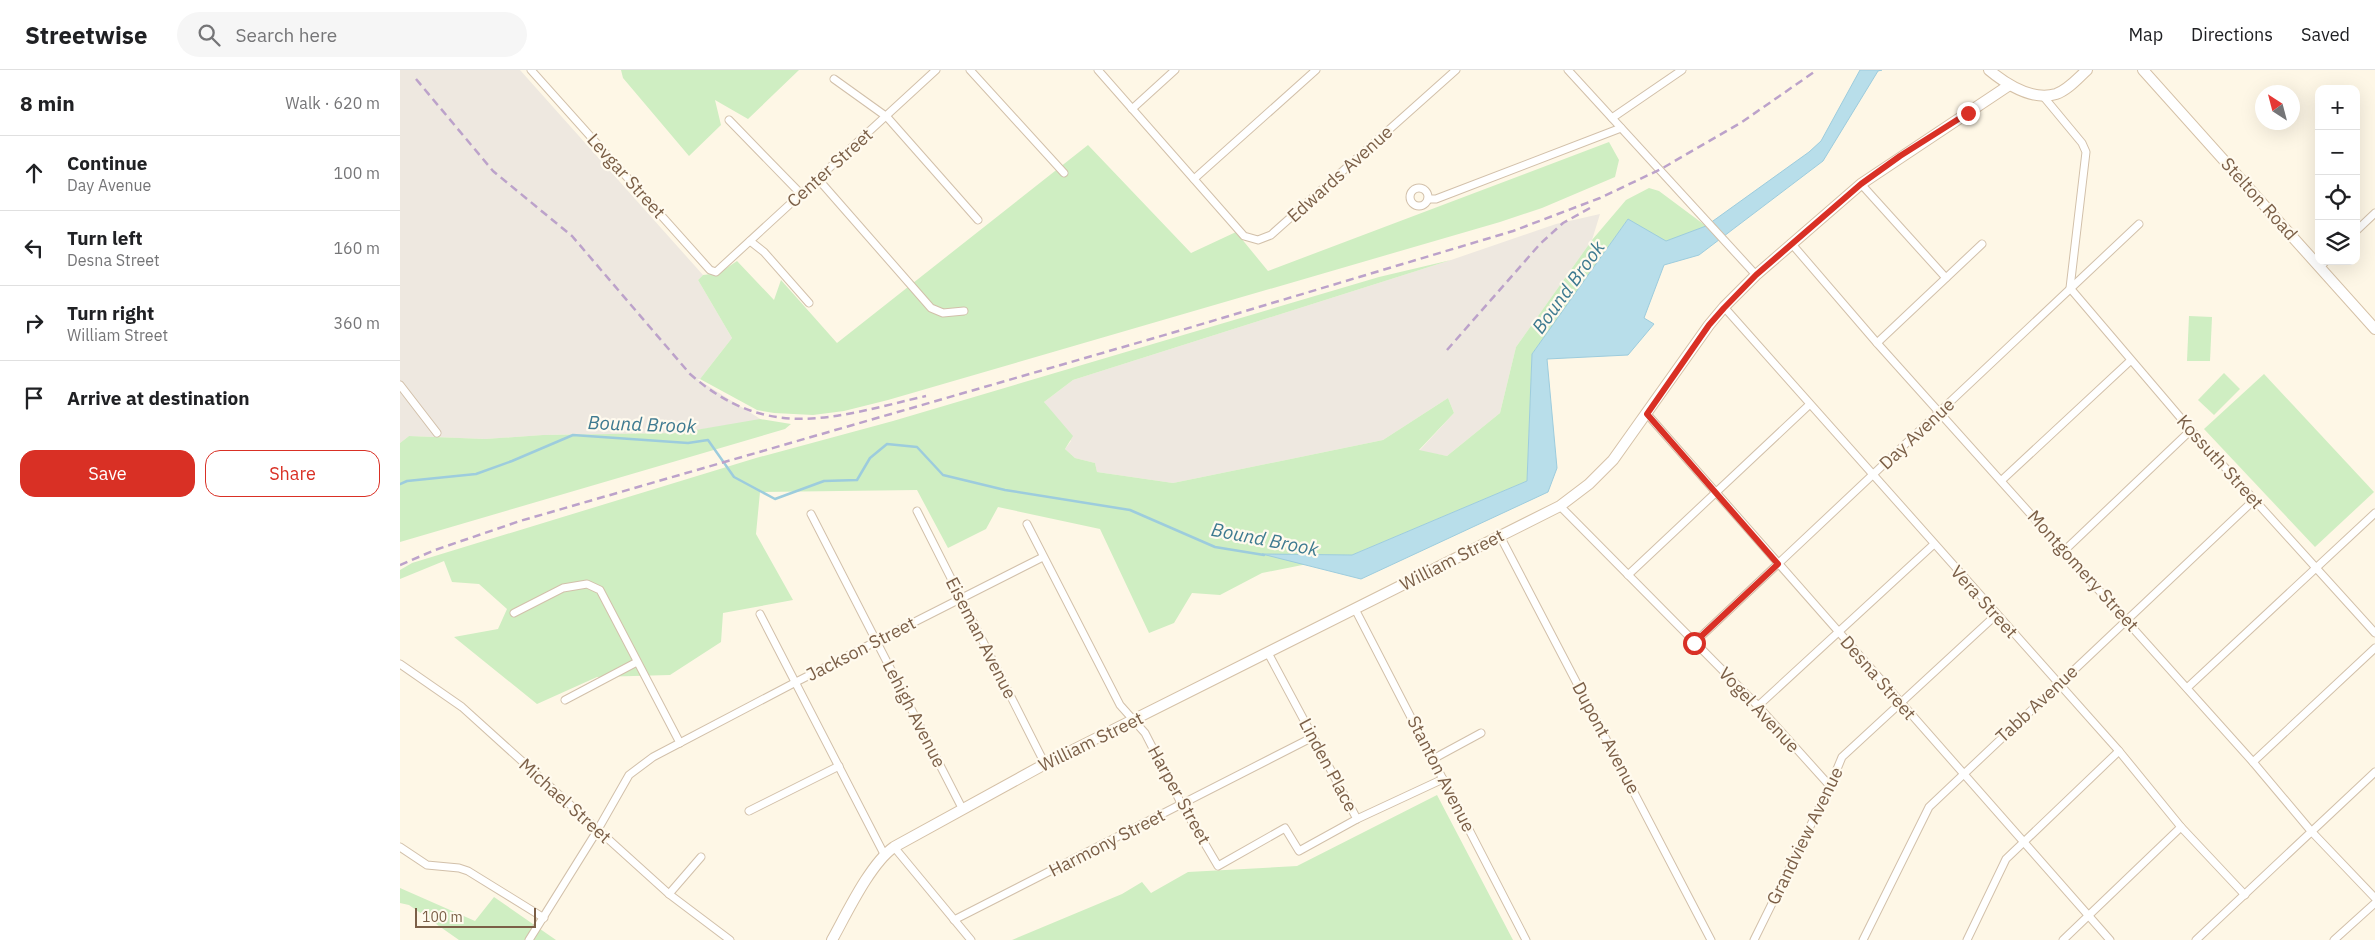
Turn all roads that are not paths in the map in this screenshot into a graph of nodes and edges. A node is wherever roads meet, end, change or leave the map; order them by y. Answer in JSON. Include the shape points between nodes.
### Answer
{"nodes":[{"id":1,"x":531,"y":70,"type":"edge"},
{"id":2,"x":936,"y":70,"type":"edge"},
{"id":3,"x":970,"y":70,"type":"edge"},
{"id":4,"x":1098,"y":70,"type":"edge"},
{"id":5,"x":1175,"y":70,"type":"edge"},
{"id":6,"x":1316,"y":70,"type":"edge"},
{"id":7,"x":1456,"y":70,"type":"edge"},
{"id":8,"x":1568,"y":70,"type":"edge"},
{"id":9,"x":1682,"y":70,"type":"edge"},
{"id":10,"x":1989,"y":70,"type":"edge"},
{"id":11,"x":2087,"y":70,"type":"edge"},
{"id":12,"x":2143,"y":70,"type":"edge"},
{"id":13,"x":834,"y":79,"type":"dead end"},
{"id":14,"x":2008,"y":86,"type":"junction"},
{"id":15,"x":2043,"y":96,"type":"junction"},
{"id":16,"x":1132,"y":109,"type":"junction"},
{"id":17,"x":887,"y":117,"type":"junction"},
{"id":18,"x":1612,"y":118,"type":"junction"},
{"id":19,"x":729,"y":120,"type":"dead end"},
{"id":20,"x":1622,"y":128,"type":"junction"},
{"id":21,"x":1064,"y":173,"type":"dead end"},
{"id":22,"x":818,"y":179,"type":"junction"},
{"id":23,"x":1194,"y":179,"type":"junction"},
{"id":24,"x":1861,"y":184,"type":"junction"},
{"id":25,"x":801,"y":194,"type":"junction"},
{"id":26,"x":1428,"y":199,"type":"dead end"},
{"id":27,"x":2375,"y":213,"type":"edge"},
{"id":28,"x":978,"y":220,"type":"dead end"},
{"id":29,"x":2139,"y":224,"type":"dead end"},
{"id":30,"x":2360,"y":228,"type":"edge"},
{"id":31,"x":750,"y":241,"type":"junction"},
{"id":32,"x":1791,"y":243,"type":"junction"},
{"id":33,"x":1982,"y":244,"type":"dead end"},
{"id":34,"x":2315,"y":255,"type":"edge"},
{"id":35,"x":2324,"y":265,"type":"edge"},
{"id":36,"x":724,"y":266,"type":"joint"},
{"id":37,"x":1756,"y":275,"type":"junction"},
{"id":38,"x":1946,"y":278,"type":"junction"},
{"id":39,"x":2070,"y":288,"type":"junction"},
{"id":40,"x":810,"y":303,"type":"dead end"},
{"id":41,"x":1724,"y":308,"type":"junction"},
{"id":42,"x":964,"y":311,"type":"dead end"},
{"id":43,"x":2375,"y":329,"type":"edge"},
{"id":44,"x":1878,"y":343,"type":"junction"},
{"id":45,"x":2130,"y":361,"type":"junction"},
{"id":46,"x":400,"y":385,"type":"edge"},
{"id":47,"x":1809,"y":405,"type":"junction"},
{"id":48,"x":1942,"y":412,"type":"junction"},
{"id":49,"x":1647,"y":414,"type":"junction"},
{"id":50,"x":2191,"y":430,"type":"junction"},
{"id":51,"x":437,"y":433,"type":"dead end"},
{"id":52,"x":1872,"y":476,"type":"junction"},
{"id":53,"x":2002,"y":480,"type":"junction"},
{"id":54,"x":1716,"y":494,"type":"junction"},
{"id":55,"x":2254,"y":500,"type":"junction"},
{"id":56,"x":1560,"y":506,"type":"junction"},
{"id":57,"x":917,"y":511,"type":"dead end"},
{"id":58,"x":2375,"y":513,"type":"edge"},
{"id":59,"x":811,"y":514,"type":"dead end"},
{"id":60,"x":1027,"y":524,"type":"dead end"},
{"id":61,"x":1500,"y":536,"type":"junction"},
{"id":62,"x":1933,"y":545,"type":"junction"},
{"id":63,"x":2065,"y":550,"type":"junction"},
{"id":64,"x":1043,"y":557,"type":"junction"},
{"id":65,"x":1778,"y":564,"type":"junction"},
{"id":66,"x":2316,"y":568,"type":"junction"},
{"id":67,"x":1628,"y":575,"type":"junction"},
{"id":68,"x":961,"y":599,"type":"junction"},
{"id":69,"x":1355,"y":609,"type":"junction"},
{"id":70,"x":514,"y":613,"type":"dead end"},
{"id":71,"x":760,"y":614,"type":"dead end"},
{"id":72,"x":1996,"y":615,"type":"junction"},
{"id":73,"x":2127,"y":620,"type":"junction"},
{"id":74,"x":1838,"y":632,"type":"junction"},
{"id":75,"x":2375,"y":633,"type":"edge"},
{"id":76,"x":877,"y":641,"type":"junction"},
{"id":77,"x":1694,"y":643,"type":"junction"},
{"id":78,"x":2375,"y":648,"type":"edge"},
{"id":79,"x":1268,"y":653,"type":"junction"},
{"id":80,"x":637,"y":662,"type":"junction"},
{"id":81,"x":400,"y":664,"type":"edge"},
{"id":82,"x":796,"y":682,"type":"junction"},
{"id":83,"x":2058,"y":684,"type":"junction"},
{"id":84,"x":2188,"y":688,"type":"junction"},
{"id":85,"x":565,"y":700,"type":"dead end"},
{"id":86,"x":1901,"y":704,"type":"junction"},
{"id":87,"x":1758,"y":706,"type":"junction"},
{"id":88,"x":1134,"y":721,"type":"junction"},
{"id":89,"x":1481,"y":733,"type":"dead end"},
{"id":90,"x":1313,"y":737,"type":"junction"},
{"id":91,"x":680,"y":743,"type":"junction"},
{"id":92,"x":2119,"y":752,"type":"junction"},
{"id":93,"x":1433,"y":760,"type":"junction"},
{"id":94,"x":2253,"y":762,"type":"junction"},
{"id":95,"x":1045,"y":764,"type":"junction"},
{"id":96,"x":839,"y":766,"type":"junction"},
{"id":97,"x":2375,"y":772,"type":"edge"},
{"id":98,"x":1963,"y":774,"type":"junction"},
{"id":99,"x":1444,"y":779,"type":"junction"},
{"id":100,"x":1830,"y":786,"type":"junction"},
{"id":101,"x":1182,"y":805,"type":"junction"},
{"id":102,"x":962,"y":808,"type":"junction"},
{"id":103,"x":749,"y":811,"type":"dead end"},
{"id":104,"x":1358,"y":820,"type":"junction"},
{"id":105,"x":2181,"y":827,"type":"junction"},
{"id":106,"x":597,"y":831,"type":"junction"},
{"id":107,"x":2311,"y":831,"type":"junction"},
{"id":108,"x":2022,"y":842,"type":"junction"},
{"id":109,"x":400,"y":847,"type":"edge"},
{"id":110,"x":894,"y":847,"type":"junction"},
{"id":111,"x":884,"y":854,"type":"junction"},
{"id":112,"x":701,"y":857,"type":"dead end"},
{"id":113,"x":669,"y":894,"type":"junction"},
{"id":114,"x":2245,"y":895,"type":"junction"},
{"id":115,"x":2375,"y":898,"type":"edge"},
{"id":116,"x":2375,"y":903,"type":"edge"},
{"id":117,"x":2088,"y":916,"type":"junction"},
{"id":118,"x":544,"y":918,"type":"junction"},
{"id":119,"x":954,"y":920,"type":"junction"},
{"id":120,"x":529,"y":940,"type":"edge"},
{"id":121,"x":730,"y":940,"type":"edge"},
{"id":122,"x":832,"y":940,"type":"edge"},
{"id":123,"x":971,"y":940,"type":"edge"},
{"id":124,"x":1526,"y":940,"type":"edge"},
{"id":125,"x":1711,"y":940,"type":"edge"},
{"id":126,"x":1754,"y":940,"type":"edge"},
{"id":127,"x":1863,"y":940,"type":"edge"},
{"id":128,"x":1967,"y":940,"type":"edge"},
{"id":129,"x":2063,"y":940,"type":"edge"},
{"id":130,"x":2110,"y":940,"type":"edge"},
{"id":131,"x":2196,"y":940,"type":"edge"},
{"id":132,"x":2334,"y":940,"type":"edge"}],
"edges":[{"from":1,"to":36,"type":"street","name":"Levgar Street","via":[[710,270],[716,272]]},
{"from":2,"to":17,"type":"street","name":"Center Street"},
{"from":3,"to":21,"type":"street"},
{"from":4,"to":16,"type":"street","name":"Edwards Avenue"},
{"from":5,"to":16,"type":"street"},
{"from":6,"to":23,"type":"street"},
{"from":7,"to":23,"type":"street","name":"Edwards Avenue","via":[[1271,235],[1258,240],[1244,236]]},
{"from":8,"to":18,"type":"street"},
{"from":9,"to":18,"type":"street"},
{"from":10,"to":14,"type":"main road"},
{"from":11,"to":15,"type":"main road","via":[[2070,86]]},
{"from":12,"to":34,"type":"main road","name":"Stelton Road"},
{"from":13,"to":17,"type":"street"},
{"from":14,"to":15,"type":"main road"},
{"from":14,"to":24,"type":"main road","name":"William Street"},
{"from":15,"to":39,"type":"street","via":[[2082,142],[2086,152]]},
{"from":16,"to":23,"type":"street","name":"Edwards Avenue"},
{"from":17,"to":22,"type":"street","name":"Center Street"},
{"from":17,"to":28,"type":"street"},
{"from":18,"to":20,"type":"street"},
{"from":19,"to":25,"type":"street"},
{"from":20,"to":26,"type":"street","via":[[1436,199]]},
{"from":20,"to":37,"type":"street"},
{"from":22,"to":25,"type":"street","name":"Center Street"},
{"from":22,"to":42,"type":"street","via":[[931,308],[943,313]]},
{"from":24,"to":32,"type":"main road","name":"William Street"},
{"from":24,"to":38,"type":"street"},
{"from":25,"to":31,"type":"street","name":"Center Street"},
{"from":27,"to":30,"type":"street"},
{"from":29,"to":39,"type":"street","name":"Day Avenue"},
{"from":31,"to":36,"type":"street","name":"Center Street"},
{"from":31,"to":40,"type":"street"},
{"from":32,"to":37,"type":"main road","name":"William Street"},
{"from":32,"to":44,"type":"street","name":"Montgomery Street"},
{"from":33,"to":38,"type":"street"},
{"from":35,"to":43,"type":"main road","name":"Stelton Road"},
{"from":37,"to":41,"type":"main road","name":"William Street"},
{"from":38,"to":44,"type":"street"},
{"from":39,"to":45,"type":"street","name":"Kossuth Street"},
{"from":39,"to":48,"type":"street","name":"Day Avenue"},
{"from":41,"to":47,"type":"street","name":"Vera Street"},
{"from":41,"to":49,"type":"main road","name":"William Street"},
{"from":44,"to":48,"type":"street","name":"Montgomery Street"},
{"from":45,"to":50,"type":"street","name":"Kossuth Street"},
{"from":45,"to":53,"type":"street"},
{"from":46,"to":51,"type":"street"},
{"from":47,"to":52,"type":"street","name":"Vera Street"},
{"from":47,"to":54,"type":"street"},
{"from":48,"to":52,"type":"street","name":"Day Avenue"},
{"from":48,"to":53,"type":"street","name":"Montgomery Street"},
{"from":49,"to":54,"type":"street","name":"Desna Street"},
{"from":49,"to":56,"type":"main road","name":"William Street","via":[[1613,460]]},
{"from":50,"to":55,"type":"street","name":"Kossuth Street"},
{"from":50,"to":63,"type":"street"},
{"from":52,"to":62,"type":"street","name":"Vera Street"},
{"from":52,"to":65,"type":"street","name":"Day Avenue"},
{"from":53,"to":63,"type":"street","name":"Montgomery Street"},
{"from":54,"to":65,"type":"street","name":"Desna Street"},
{"from":54,"to":67,"type":"street"},
{"from":55,"to":66,"type":"street","name":"Kossuth Street"},
{"from":55,"to":73,"type":"street","name":"Tabb Avenue"},
{"from":56,"to":61,"type":"main road","name":"William Street"},
{"from":56,"to":67,"type":"street","name":"Vogel Avenue"},
{"from":57,"to":68,"type":"street","name":"Eiseman Avenue"},
{"from":58,"to":66,"type":"street"},
{"from":59,"to":76,"type":"street","name":"Lehigh Avenue"},
{"from":60,"to":64,"type":"street","name":"Harper Street"},
{"from":61,"to":69,"type":"main road","name":"William Street"},
{"from":61,"to":125,"type":"street","name":"Dupont Avenue"},
{"from":62,"to":72,"type":"street","name":"Vera Street"},
{"from":62,"to":74,"type":"street"},
{"from":63,"to":73,"type":"street","name":"Montgomery Street"},
{"from":64,"to":68,"type":"street","name":"Jackson Street"},
{"from":64,"to":88,"type":"street","name":"Harper Street","via":[[1120,705]]},
{"from":65,"to":74,"type":"street","name":"Desna Street"},
{"from":65,"to":77,"type":"street","name":"Day Avenue"},
{"from":66,"to":75,"type":"street","name":"Kossuth Street"},
{"from":66,"to":84,"type":"street"},
{"from":67,"to":77,"type":"street","name":"Vogel Avenue"},
{"from":68,"to":76,"type":"street","name":"Jackson Street"},
{"from":68,"to":95,"type":"street","name":"Eiseman Avenue"},
{"from":69,"to":79,"type":"main road","name":"William Street"},
{"from":69,"to":93,"type":"street","name":"Stanton Avenue"},
{"from":70,"to":80,"type":"street","via":[[563,588],[587,584],[600,590]]},
{"from":71,"to":82,"type":"street"},
{"from":72,"to":83,"type":"street","name":"Vera Street"},
{"from":72,"to":86,"type":"street","name":"Grandview Avenue"},
{"from":73,"to":83,"type":"street","name":"Tabb Avenue"},
{"from":73,"to":84,"type":"street","name":"Montgomery Street"},
{"from":74,"to":86,"type":"street","name":"Desna Street"},
{"from":74,"to":87,"type":"street"},
{"from":76,"to":82,"type":"street","name":"Jackson Street"},
{"from":76,"to":102,"type":"street","name":"Lehigh Avenue"},
{"from":77,"to":87,"type":"street","name":"Vogel Avenue"},
{"from":78,"to":94,"type":"street"},
{"from":79,"to":88,"type":"main road","name":"William Street"},
{"from":79,"to":90,"type":"street","name":"Linden Place"},
{"from":80,"to":85,"type":"street"},
{"from":80,"to":91,"type":"street"},
{"from":81,"to":106,"type":"street","name":"Michael Street","via":[[462,707]]},
{"from":82,"to":91,"type":"street","name":"Jackson Street"},
{"from":82,"to":96,"type":"street"},
{"from":83,"to":92,"type":"street","name":"Vera Street"},
{"from":83,"to":98,"type":"street","name":"Tabb Avenue"},
{"from":84,"to":94,"type":"street","name":"Montgomery Street"},
{"from":86,"to":98,"type":"street","name":"Desna Street"},
{"from":86,"to":100,"type":"street","name":"Grandview Avenue","via":[[1842,757]]},
{"from":87,"to":100,"type":"street","name":"Vogel Avenue"},
{"from":88,"to":95,"type":"main road","name":"William Street"},
{"from":88,"to":101,"type":"street","name":"Harper Street","via":[[1145,733]]},
{"from":89,"to":93,"type":"street"},
{"from":90,"to":101,"type":"street","name":"Harmony Street"},
{"from":90,"to":104,"type":"street","name":"Linden Place"},
{"from":91,"to":106,"type":"street","name":"Jackson Street","via":[[629,775]]},
{"from":92,"to":105,"type":"street","name":"Vera Street"},
{"from":92,"to":108,"type":"street"},
{"from":93,"to":99,"type":"street","name":"Stanton Avenue"},
{"from":94,"to":107,"type":"street","name":"Montgomery Street"},
{"from":95,"to":102,"type":"main road","name":"William Street"},
{"from":96,"to":103,"type":"street"},
{"from":96,"to":111,"type":"street"},
{"from":97,"to":107,"type":"street"},
{"from":98,"to":108,"type":"street","name":"Desna Street"},
{"from":98,"to":127,"type":"street","name":"Tabb Avenue","via":[[1929,806]]},
{"from":99,"to":104,"type":"street","name":"Linden Place"},
{"from":99,"to":124,"type":"street","name":"Stanton Avenue"},
{"from":100,"to":126,"type":"street","name":"Grandview Avenue"},
{"from":101,"to":104,"type":"street","name":"Harper Street","via":[[1218,866],[1285,828],[1298,851]]},
{"from":101,"to":119,"type":"street","name":"Harmony Street"},
{"from":102,"to":110,"type":"main road","name":"William Street"},
{"from":105,"to":114,"type":"street","name":"Vera Street"},
{"from":105,"to":117,"type":"street"},
{"from":106,"to":113,"type":"street","name":"Michael Street"},
{"from":106,"to":118,"type":"street","name":"Jackson Street"},
{"from":107,"to":114,"type":"street"},
{"from":107,"to":115,"type":"street","name":"Montgomery Street"},
{"from":108,"to":117,"type":"street","name":"Desna Street"},
{"from":108,"to":128,"type":"street","via":[[2006,859]]},
{"from":109,"to":118,"type":"street","via":[[428,865],[468,871]]},
{"from":110,"to":111,"type":"main road","name":"William Street"},
{"from":110,"to":119,"type":"street"},
{"from":111,"to":122,"type":"main road","name":"William Street"},
{"from":112,"to":113,"type":"street"},
{"from":113,"to":121,"type":"street","name":"Michael Street"},
{"from":114,"to":131,"type":"street"},
{"from":116,"to":132,"type":"street"},
{"from":117,"to":129,"type":"street"},
{"from":117,"to":130,"type":"street","name":"Desna Street"},
{"from":118,"to":120,"type":"street","name":"Jackson Street"},
{"from":119,"to":123,"type":"street"}]}
